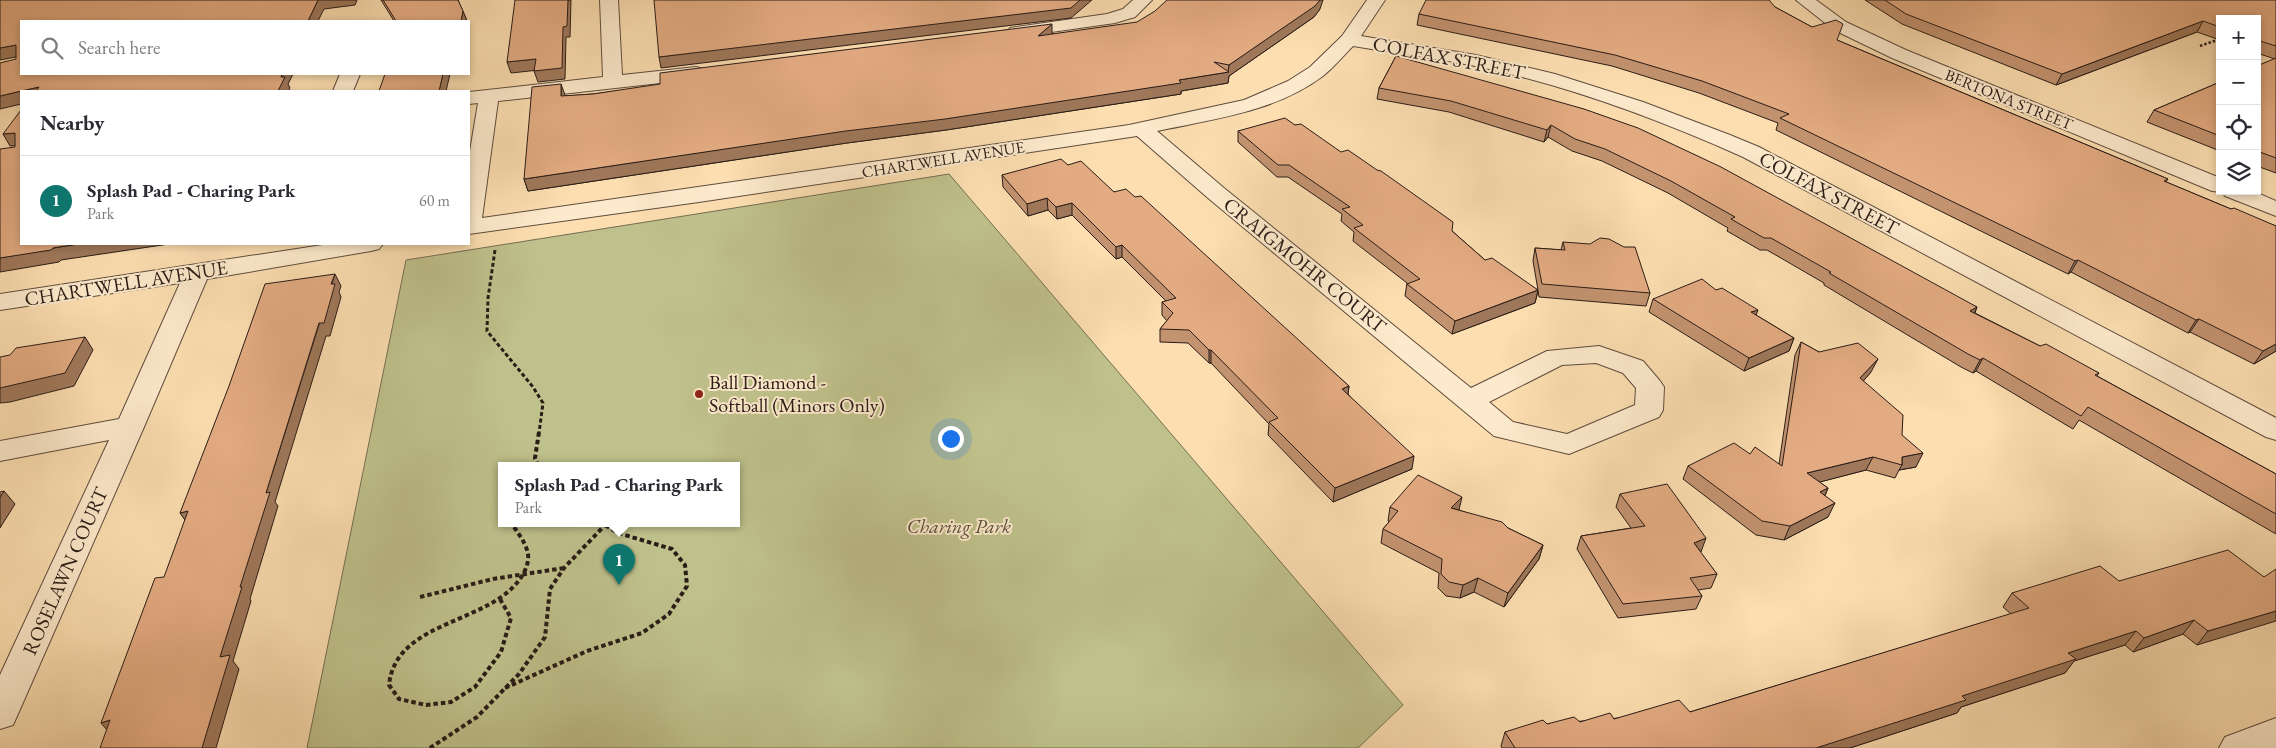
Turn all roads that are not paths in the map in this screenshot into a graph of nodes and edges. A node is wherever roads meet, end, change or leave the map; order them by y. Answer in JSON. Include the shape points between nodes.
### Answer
{"nodes":[{"id":1,"x":609,"y":0,"type":"edge"},
{"id":2,"x":1143,"y":0,"type":"edge"},
{"id":3,"x":1376,"y":0,"type":"edge"},
{"id":4,"x":1805,"y":0,"type":"edge"},
{"id":5,"x":995,"y":34,"type":"edge"},
{"id":6,"x":1349,"y":40,"type":"junction"},
{"id":7,"x":711,"y":71,"type":"edge"},
{"id":8,"x":350,"y":75,"type":"edge"},
{"id":9,"x":613,"y":83,"type":"junction"},
{"id":10,"x":343,"y":90,"type":"edge"},
{"id":11,"x":479,"y":97,"type":"edge"},
{"id":12,"x":1142,"y":129,"type":"junction"},
{"id":13,"x":2216,"y":184,"type":"edge"},
{"id":14,"x":2243,"y":195,"type":"edge"},
{"id":15,"x":2276,"y":209,"type":"edge"},
{"id":16,"x":470,"y":214,"type":"edge"},
{"id":17,"x":470,"y":227,"type":"edge"},
{"id":18,"x":365,"y":245,"type":"edge"},
{"id":19,"x":197,"y":273,"type":"junction"},
{"id":20,"x":0,"y":302,"type":"edge"},
{"id":21,"x":1469,"y":400,"type":"junction"},
{"id":22,"x":130,"y":427,"type":"junction"},
{"id":23,"x":2276,"y":430,"type":"edge"},
{"id":24,"x":0,"y":451,"type":"edge"},
{"id":25,"x":0,"y":714,"type":"edge"},
{"id":26,"x":2276,"y":734,"type":"edge"},
{"id":27,"x":2238,"y":748,"type":"edge"}],
"edges":[{"from":1,"to":9,"type":"street"},
{"from":2,"to":5,"type":"street","via":[[1129,13],[1109,19]]},
{"from":3,"to":6,"type":"street","name":"CHARTWELL AVENUE"},
{"from":4,"to":13,"type":"street","name":"BERTONA STREET","via":[[1840,26],[1899,54]]},
{"from":6,"to":12,"type":"street","name":"CHARTWELL AVENUE","via":[[1317,71],[1250,105]]},
{"from":6,"to":23,"type":"street","name":"COLFAX STREET","via":[[1516,70],[1575,85],[1689,125],[1751,152]]},
{"from":7,"to":9,"type":"street"},
{"from":8,"to":10,"type":"street"},
{"from":9,"to":11,"type":"street"},
{"from":11,"to":16,"type":"street"},
{"from":12,"to":17,"type":"street","name":"CHARTWELL AVENUE"},
{"from":12,"to":21,"type":"street","name":"CRAIGMOHR COURT"},
{"from":14,"to":15,"type":"street"},
{"from":18,"to":19,"type":"street","name":"CHARTWELL AVENUE"},
{"from":19,"to":20,"type":"street","name":"CHARTWELL AVENUE"},
{"from":19,"to":22,"type":"street","name":"ROSELAWN COURT"},
{"from":21,"to":21,"type":"street","name":"CRAIGMOHR COURT","via":[[1504,429],[1569,444],[1649,410],[1650,387],[1633,367],[1599,354],[1574,355],[1557,357]]},
{"from":22,"to":24,"type":"street"},
{"from":22,"to":25,"type":"street","name":"ROSELAWN COURT"},
{"from":26,"to":27,"type":"street"}]}
